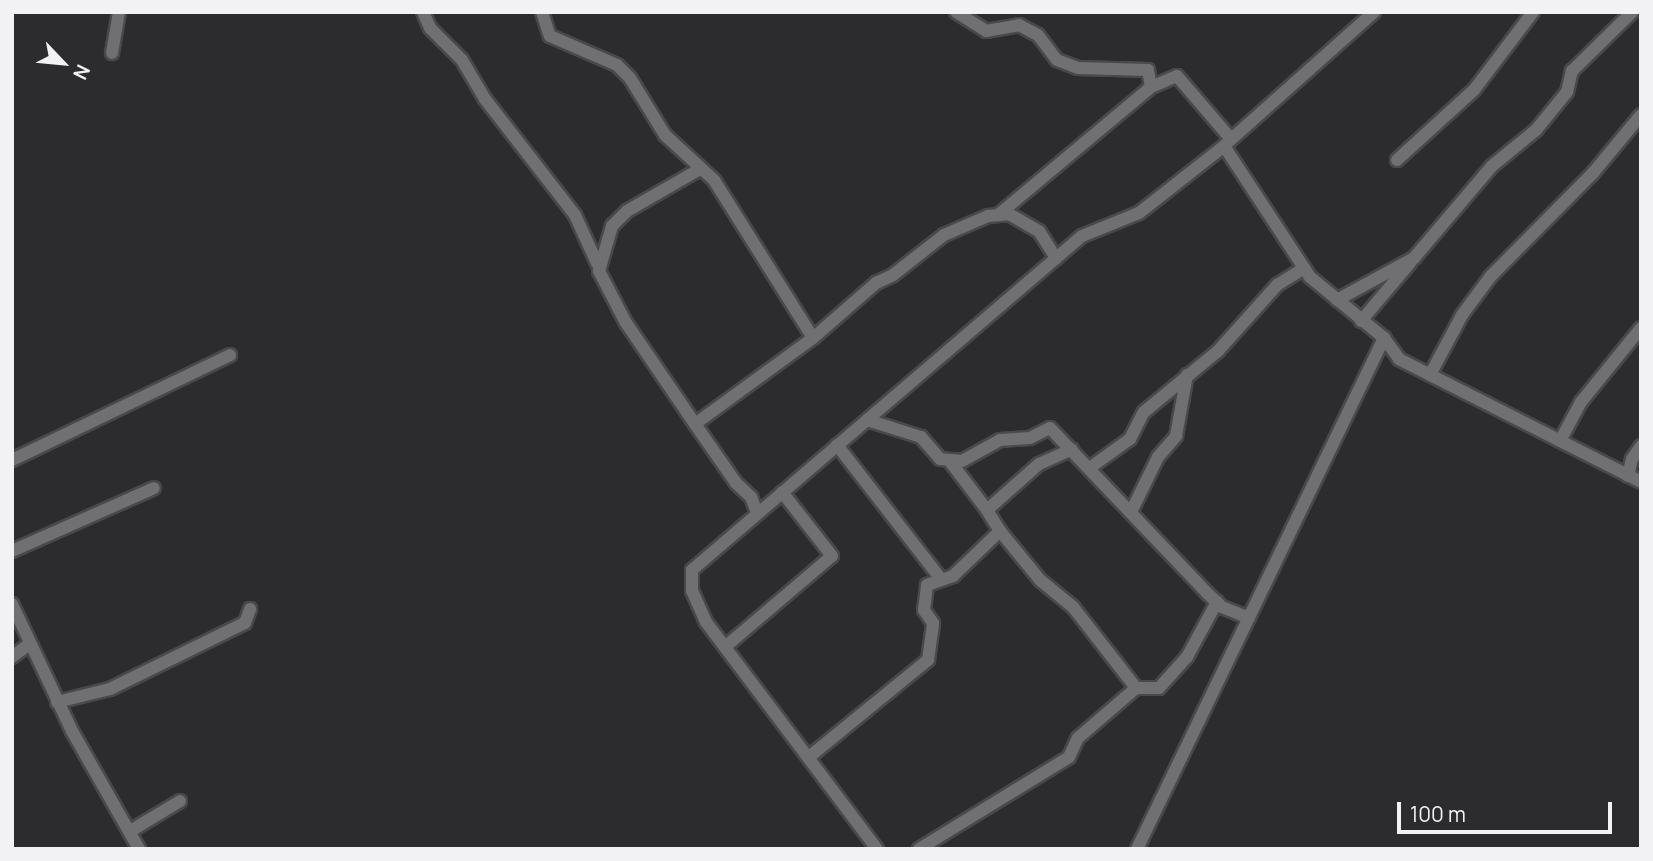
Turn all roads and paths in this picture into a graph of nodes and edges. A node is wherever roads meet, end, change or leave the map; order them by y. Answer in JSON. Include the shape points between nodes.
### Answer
{"nodes":[{"id":1,"x":119,"y":12,"type":"edge"},
{"id":2,"x":423,"y":12,"type":"edge"},
{"id":3,"x":542,"y":12,"type":"edge"},
{"id":4,"x":956,"y":12,"type":"edge"},
{"id":5,"x":1374,"y":12,"type":"edge"},
{"id":6,"x":1533,"y":12,"type":"edge"},
{"id":7,"x":1632,"y":12,"type":"edge"},
{"id":8,"x":113,"y":52,"type":"dead end"},
{"id":9,"x":1151,"y":87,"type":"junction"},
{"id":10,"x":1641,"y":115,"type":"edge"},
{"id":11,"x":1227,"y":142,"type":"junction"},
{"id":12,"x":1398,"y":160,"type":"dead end"},
{"id":13,"x":700,"y":169,"type":"junction"},
{"id":14,"x":998,"y":215,"type":"junction"},
{"id":15,"x":1056,"y":258,"type":"junction"},
{"id":16,"x":1415,"y":258,"type":"junction"},
{"id":17,"x":1304,"y":268,"type":"junction"},
{"id":18,"x":599,"y":271,"type":"junction"},
{"id":19,"x":1337,"y":300,"type":"junction"},
{"id":20,"x":1361,"y":321,"type":"junction"},
{"id":21,"x":1641,"y":328,"type":"edge"},
{"id":22,"x":813,"y":338,"type":"junction"},
{"id":23,"x":1384,"y":338,"type":"junction"},
{"id":24,"x":230,"y":355,"type":"dead end"},
{"id":25,"x":1430,"y":375,"type":"junction"},
{"id":26,"x":1187,"y":376,"type":"junction"},
{"id":27,"x":867,"y":420,"type":"junction"},
{"id":28,"x":695,"y":424,"type":"junction"},
{"id":29,"x":1560,"y":441,"type":"junction"},
{"id":30,"x":837,"y":445,"type":"junction"},
{"id":31,"x":1641,"y":446,"type":"edge"},
{"id":32,"x":1072,"y":449,"type":"junction"},
{"id":33,"x":12,"y":460,"type":"edge"},
{"id":34,"x":949,"y":460,"type":"junction"},
{"id":35,"x":1091,"y":467,"type":"junction"},
{"id":36,"x":1628,"y":476,"type":"junction"},
{"id":37,"x":1641,"y":482,"type":"edge"},
{"id":38,"x":154,"y":488,"type":"dead end"},
{"id":39,"x":782,"y":492,"type":"junction"},
{"id":40,"x":987,"y":510,"type":"junction"},
{"id":41,"x":1132,"y":510,"type":"junction"},
{"id":42,"x":757,"y":513,"type":"junction"},
{"id":43,"x":1000,"y":531,"type":"junction"},
{"id":44,"x":12,"y":551,"type":"edge"},
{"id":45,"x":941,"y":579,"type":"junction"},
{"id":46,"x":1217,"y":602,"type":"junction"},
{"id":47,"x":12,"y":604,"type":"edge"},
{"id":48,"x":250,"y":609,"type":"dead end"},
{"id":49,"x":1249,"y":618,"type":"junction"},
{"id":50,"x":29,"y":644,"type":"junction"},
{"id":51,"x":725,"y":647,"type":"junction"},
{"id":52,"x":12,"y":657,"type":"edge"},
{"id":53,"x":1136,"y":688,"type":"junction"},
{"id":54,"x":57,"y":702,"type":"junction"},
{"id":55,"x":809,"y":757,"type":"junction"},
{"id":56,"x":180,"y":801,"type":"dead end"},
{"id":57,"x":132,"y":830,"type":"junction"},
{"id":58,"x":138,"y":849,"type":"edge"},
{"id":59,"x":877,"y":849,"type":"edge"},
{"id":60,"x":919,"y":849,"type":"edge"},
{"id":61,"x":1137,"y":849,"type":"edge"}],
"edges":[{"from":1,"to":8,"type":"street"},
{"from":2,"to":18,"type":"street","via":[[430,28],[462,60],[485,99],[575,215],[595,251]]},
{"from":3,"to":13,"type":"street","via":[[550,36],[617,65],[630,78],[651,118]]},
{"from":4,"to":9,"type":"street","via":[[986,31],[1019,25],[1038,34],[1057,60],[1078,68],[1148,69]]},
{"from":5,"to":11,"type":"street"},
{"from":6,"to":12,"type":"street","via":[[1474,90]]},
{"from":7,"to":16,"type":"street","via":[[1572,71],[1567,92],[1536,131],[1492,166]]},
{"from":9,"to":11,"type":"street","via":[[1177,76]]},
{"from":9,"to":14,"type":"street"},
{"from":10,"to":25,"type":"street","via":[[1593,173],[1491,276],[1462,315]]},
{"from":11,"to":15,"type":"street","via":[[1139,213],[1082,236]]},
{"from":11,"to":17,"type":"street"},
{"from":13,"to":18,"type":"street","via":[[626,211],[612,226]]},
{"from":13,"to":22,"type":"street","via":[[714,180]]},
{"from":14,"to":15,"type":"street","via":[[1009,214],[1039,231]]},
{"from":14,"to":22,"type":"street","via":[[944,235],[876,283]]},
{"from":15,"to":27,"type":"street"},
{"from":16,"to":19,"type":"street"},
{"from":16,"to":20,"type":"street"},
{"from":17,"to":19,"type":"street"},
{"from":17,"to":26,"type":"street","via":[[1277,285],[1255,314]]},
{"from":18,"to":28,"type":"street","via":[[626,323]]},
{"from":19,"to":20,"type":"street"},
{"from":20,"to":23,"type":"street"},
{"from":21,"to":29,"type":"street","via":[[1581,402]]},
{"from":22,"to":28,"type":"street"},
{"from":23,"to":25,"type":"street","via":[[1399,359]]},
{"from":23,"to":49,"type":"street"},
{"from":24,"to":33,"type":"street"},
{"from":25,"to":29,"type":"street"},
{"from":26,"to":35,"type":"street","via":[[1144,412],[1130,439]]},
{"from":26,"to":41,"type":"street","via":[[1176,436],[1158,457]]},
{"from":27,"to":30,"type":"street"},
{"from":27,"to":34,"type":"street","via":[[921,437],[940,459]]},
{"from":28,"to":42,"type":"street","via":[[751,497]]},
{"from":29,"to":36,"type":"street"},
{"from":30,"to":39,"type":"street"},
{"from":30,"to":45,"type":"street"},
{"from":31,"to":36,"type":"street"},
{"from":32,"to":34,"type":"street","via":[[1051,428],[1030,438],[1000,440],[962,461]]},
{"from":32,"to":35,"type":"street"},
{"from":32,"to":40,"type":"street","via":[[1039,464]]},
{"from":34,"to":40,"type":"street"},
{"from":35,"to":41,"type":"street"},
{"from":36,"to":37,"type":"street"},
{"from":38,"to":44,"type":"street"},
{"from":39,"to":42,"type":"street"},
{"from":39,"to":51,"type":"street","via":[[832,556]]},
{"from":40,"to":43,"type":"street"},
{"from":41,"to":46,"type":"street"},
{"from":42,"to":51,"type":"street","via":[[692,570],[697,601]]},
{"from":43,"to":45,"type":"street","via":[[953,576]]},
{"from":43,"to":53,"type":"street","via":[[1040,580],[1073,607]]},
{"from":45,"to":55,"type":"street","via":[[928,584],[924,610],[933,623],[928,660]]},
{"from":46,"to":49,"type":"street"},
{"from":46,"to":53,"type":"street","via":[[1187,657],[1159,688]]},
{"from":47,"to":50,"type":"street"},
{"from":48,"to":54,"type":"street","via":[[245,623],[110,689]]},
{"from":49,"to":61,"type":"street"},
{"from":50,"to":52,"type":"street"},
{"from":50,"to":54,"type":"street"},
{"from":51,"to":55,"type":"street"},
{"from":53,"to":60,"type":"street","via":[[1078,738],[1069,757]]},
{"from":54,"to":57,"type":"street"},
{"from":55,"to":59,"type":"street"},
{"from":56,"to":57,"type":"street"},
{"from":57,"to":58,"type":"street"}]}
